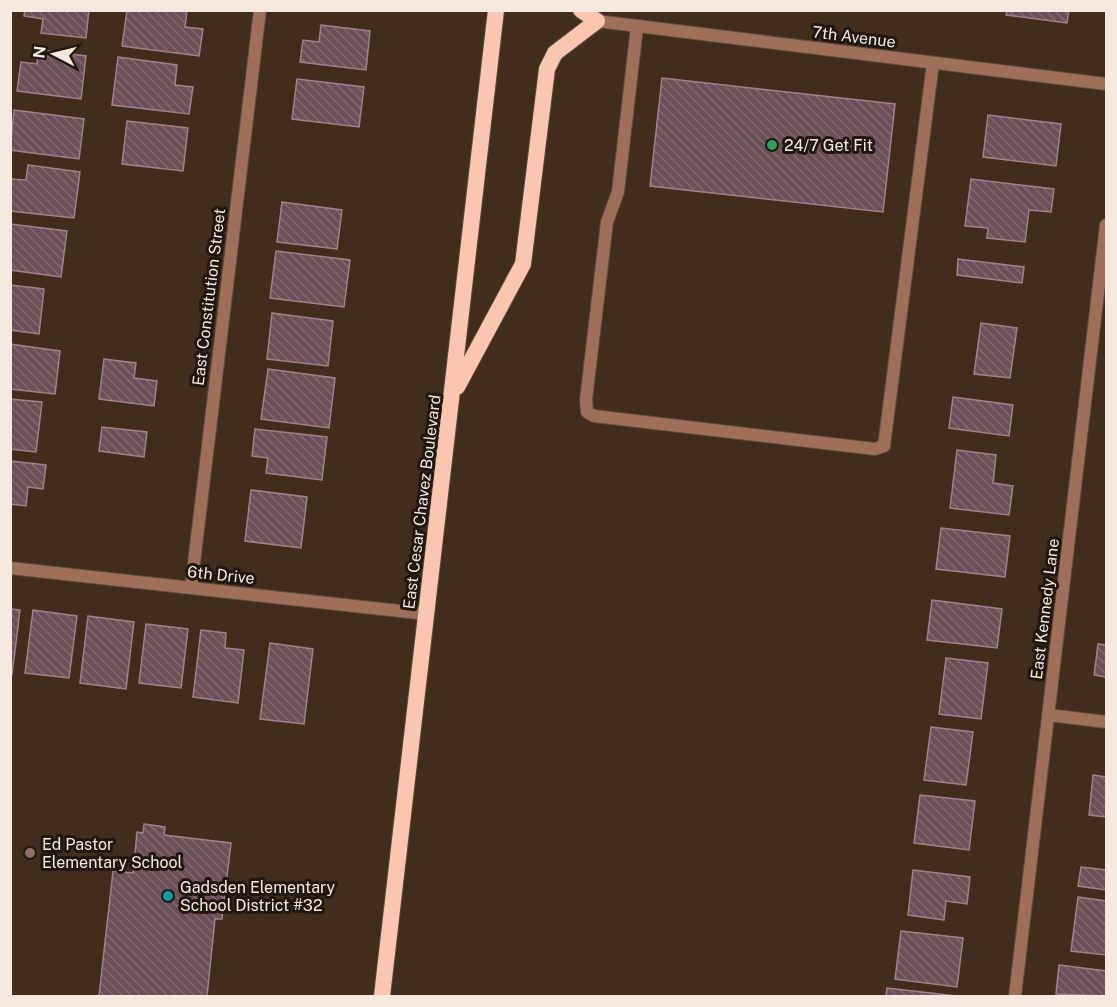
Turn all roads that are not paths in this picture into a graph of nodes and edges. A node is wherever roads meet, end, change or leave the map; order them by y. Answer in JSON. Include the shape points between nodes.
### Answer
{"nodes":[{"id":1,"x":260,"y":10,"type":"edge"},
{"id":2,"x":496,"y":10,"type":"edge"},
{"id":3,"x":581,"y":10,"type":"edge"},
{"id":4,"x":597,"y":21,"type":"junction"},
{"id":5,"x":637,"y":27,"type":"junction"},
{"id":6,"x":933,"y":63,"type":"junction"},
{"id":7,"x":1107,"y":84,"type":"edge"},
{"id":8,"x":1107,"y":225,"type":"edge"},
{"id":9,"x":452,"y":396,"type":"junction"},
{"id":10,"x":10,"y":568,"type":"edge"},
{"id":11,"x":191,"y":588,"type":"junction"},
{"id":12,"x":427,"y":614,"type":"junction"},
{"id":13,"x":1049,"y":715,"type":"junction"},
{"id":14,"x":1107,"y":722,"type":"edge"},
{"id":15,"x":382,"y":996,"type":"edge"},
{"id":16,"x":1015,"y":996,"type":"edge"}],
"edges":[{"from":1,"to":11,"type":"street","name":"East Constitution Street"},
{"from":2,"to":9,"type":"highway","name":"East Cesar Chavez Boulevard"},
{"from":3,"to":4,"type":"highway"},
{"from":4,"to":5,"type":"street","name":"7th Avenue"},
{"from":4,"to":9,"type":"highway","via":[[555,52],[547,69],[523,264]]},
{"from":5,"to":6,"type":"street","name":"7th Avenue"},
{"from":5,"to":6,"type":"street","via":[[618,192],[607,222],[586,400],[587,412],[594,416],[876,449],[884,446]]},
{"from":6,"to":7,"type":"street","name":"7th Avenue"},
{"from":8,"to":13,"type":"street","name":"East Kennedy Lane"},
{"from":9,"to":12,"type":"highway","name":"East Cesar Chavez Boulevard"},
{"from":10,"to":11,"type":"street","name":"6th Drive"},
{"from":11,"to":12,"type":"street","name":"6th Drive"},
{"from":12,"to":15,"type":"highway","name":"East Cesar Chavez Boulevard"},
{"from":13,"to":14,"type":"street"},
{"from":13,"to":16,"type":"street","name":"East Kennedy Lane"}]}
